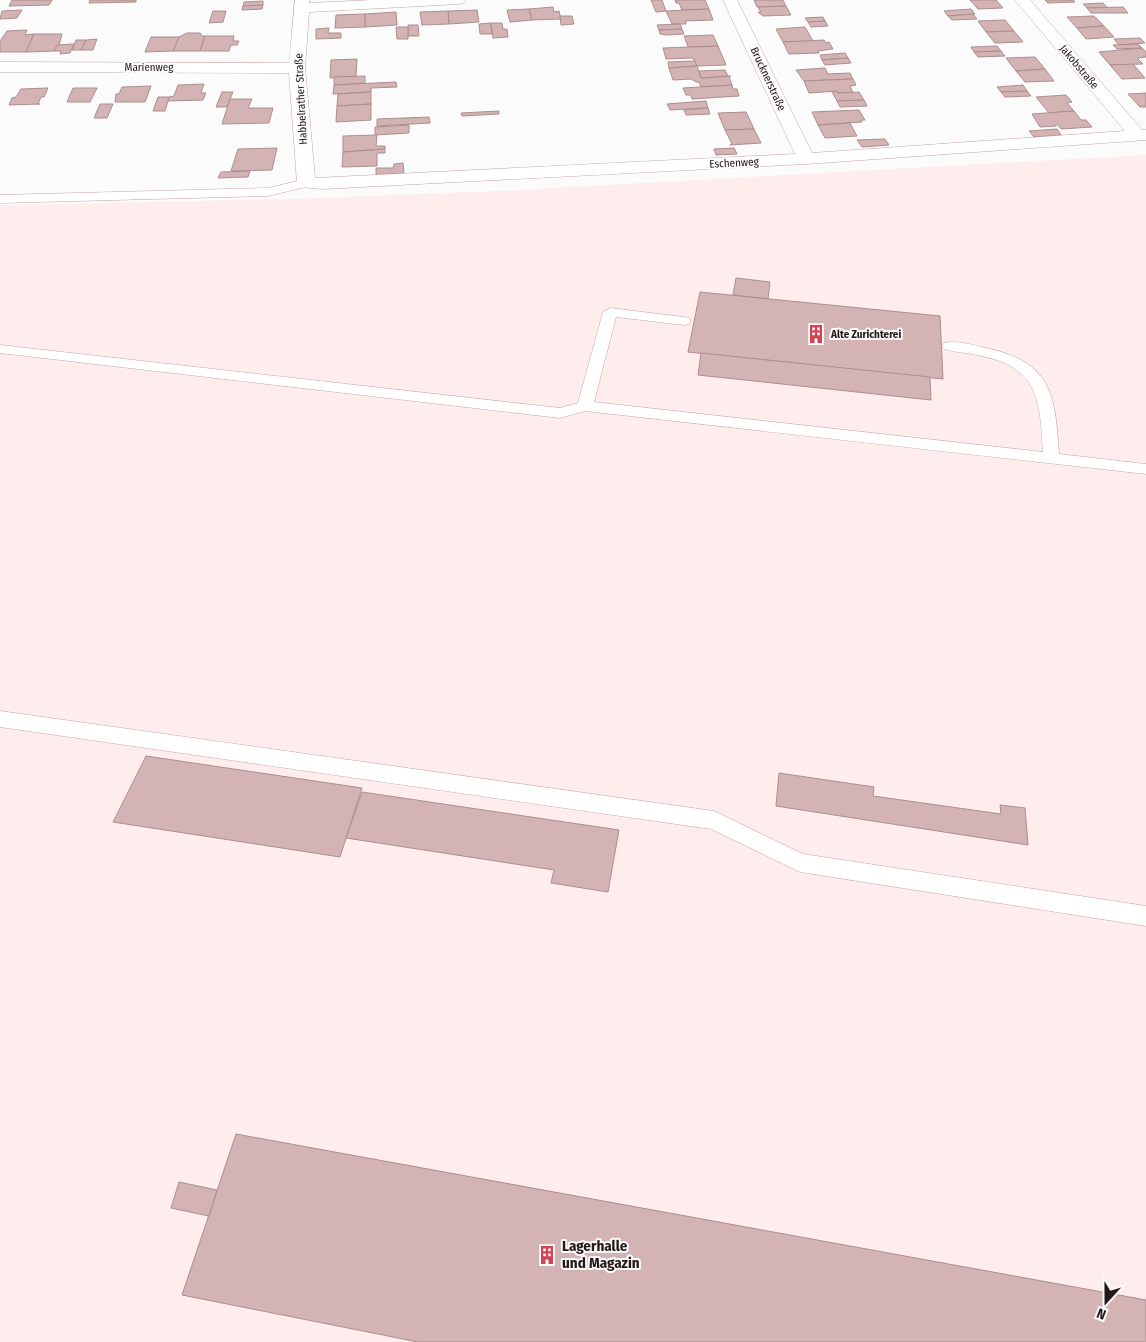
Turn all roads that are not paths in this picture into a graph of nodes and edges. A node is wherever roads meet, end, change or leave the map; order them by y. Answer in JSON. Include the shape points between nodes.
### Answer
{"nodes":[{"id":1,"x":459,"y":0,"type":"edge"},
{"id":2,"x":730,"y":0,"type":"edge"},
{"id":3,"x":1022,"y":0,"type":"edge"},
{"id":4,"x":302,"y":4,"type":"edge"},
{"id":5,"x":0,"y":67,"type":"edge"},
{"id":6,"x":297,"y":68,"type":"junction"},
{"id":7,"x":1141,"y":135,"type":"edge"},
{"id":8,"x":806,"y":159,"type":"junction"},
{"id":9,"x":314,"y":183,"type":"junction"},
{"id":10,"x":0,"y":198,"type":"edge"},
{"id":11,"x":684,"y":321,"type":"dead end"},
{"id":12,"x":950,"y":346,"type":"dead end"},
{"id":13,"x":0,"y":349,"type":"edge"},
{"id":14,"x":585,"y":406,"type":"junction"},
{"id":15,"x":1051,"y":459,"type":"junction"},
{"id":16,"x":1146,"y":469,"type":"edge"},
{"id":17,"x":0,"y":719,"type":"edge"},
{"id":18,"x":1146,"y":916,"type":"edge"}],
"edges":[{"from":1,"to":4,"type":"street"},
{"from":2,"to":8,"type":"street","name":"Brucknerstraße"},
{"from":3,"to":7,"type":"street","name":"Jakobstraße"},
{"from":4,"to":6,"type":"street","name":"Habbelrather Straße"},
{"from":5,"to":6,"type":"street","name":"Marienweg"},
{"from":6,"to":9,"type":"street","name":"Habbelrather Straße"},
{"from":7,"to":8,"type":"street","name":"Eschenweg"},
{"from":8,"to":9,"type":"street","name":"Eschenweg"},
{"from":9,"to":10,"type":"lane","via":[[268,192]]},
{"from":11,"to":14,"type":"lane","via":[[610,312]]},
{"from":12,"to":15,"type":"lane","via":[[989,352],[1032,374],[1044,394]]},
{"from":13,"to":14,"type":"lane","via":[[560,413]]},
{"from":14,"to":15,"type":"lane"},
{"from":15,"to":16,"type":"lane"},
{"from":17,"to":18,"type":"lane","via":[[714,820],[800,863]]}]}
